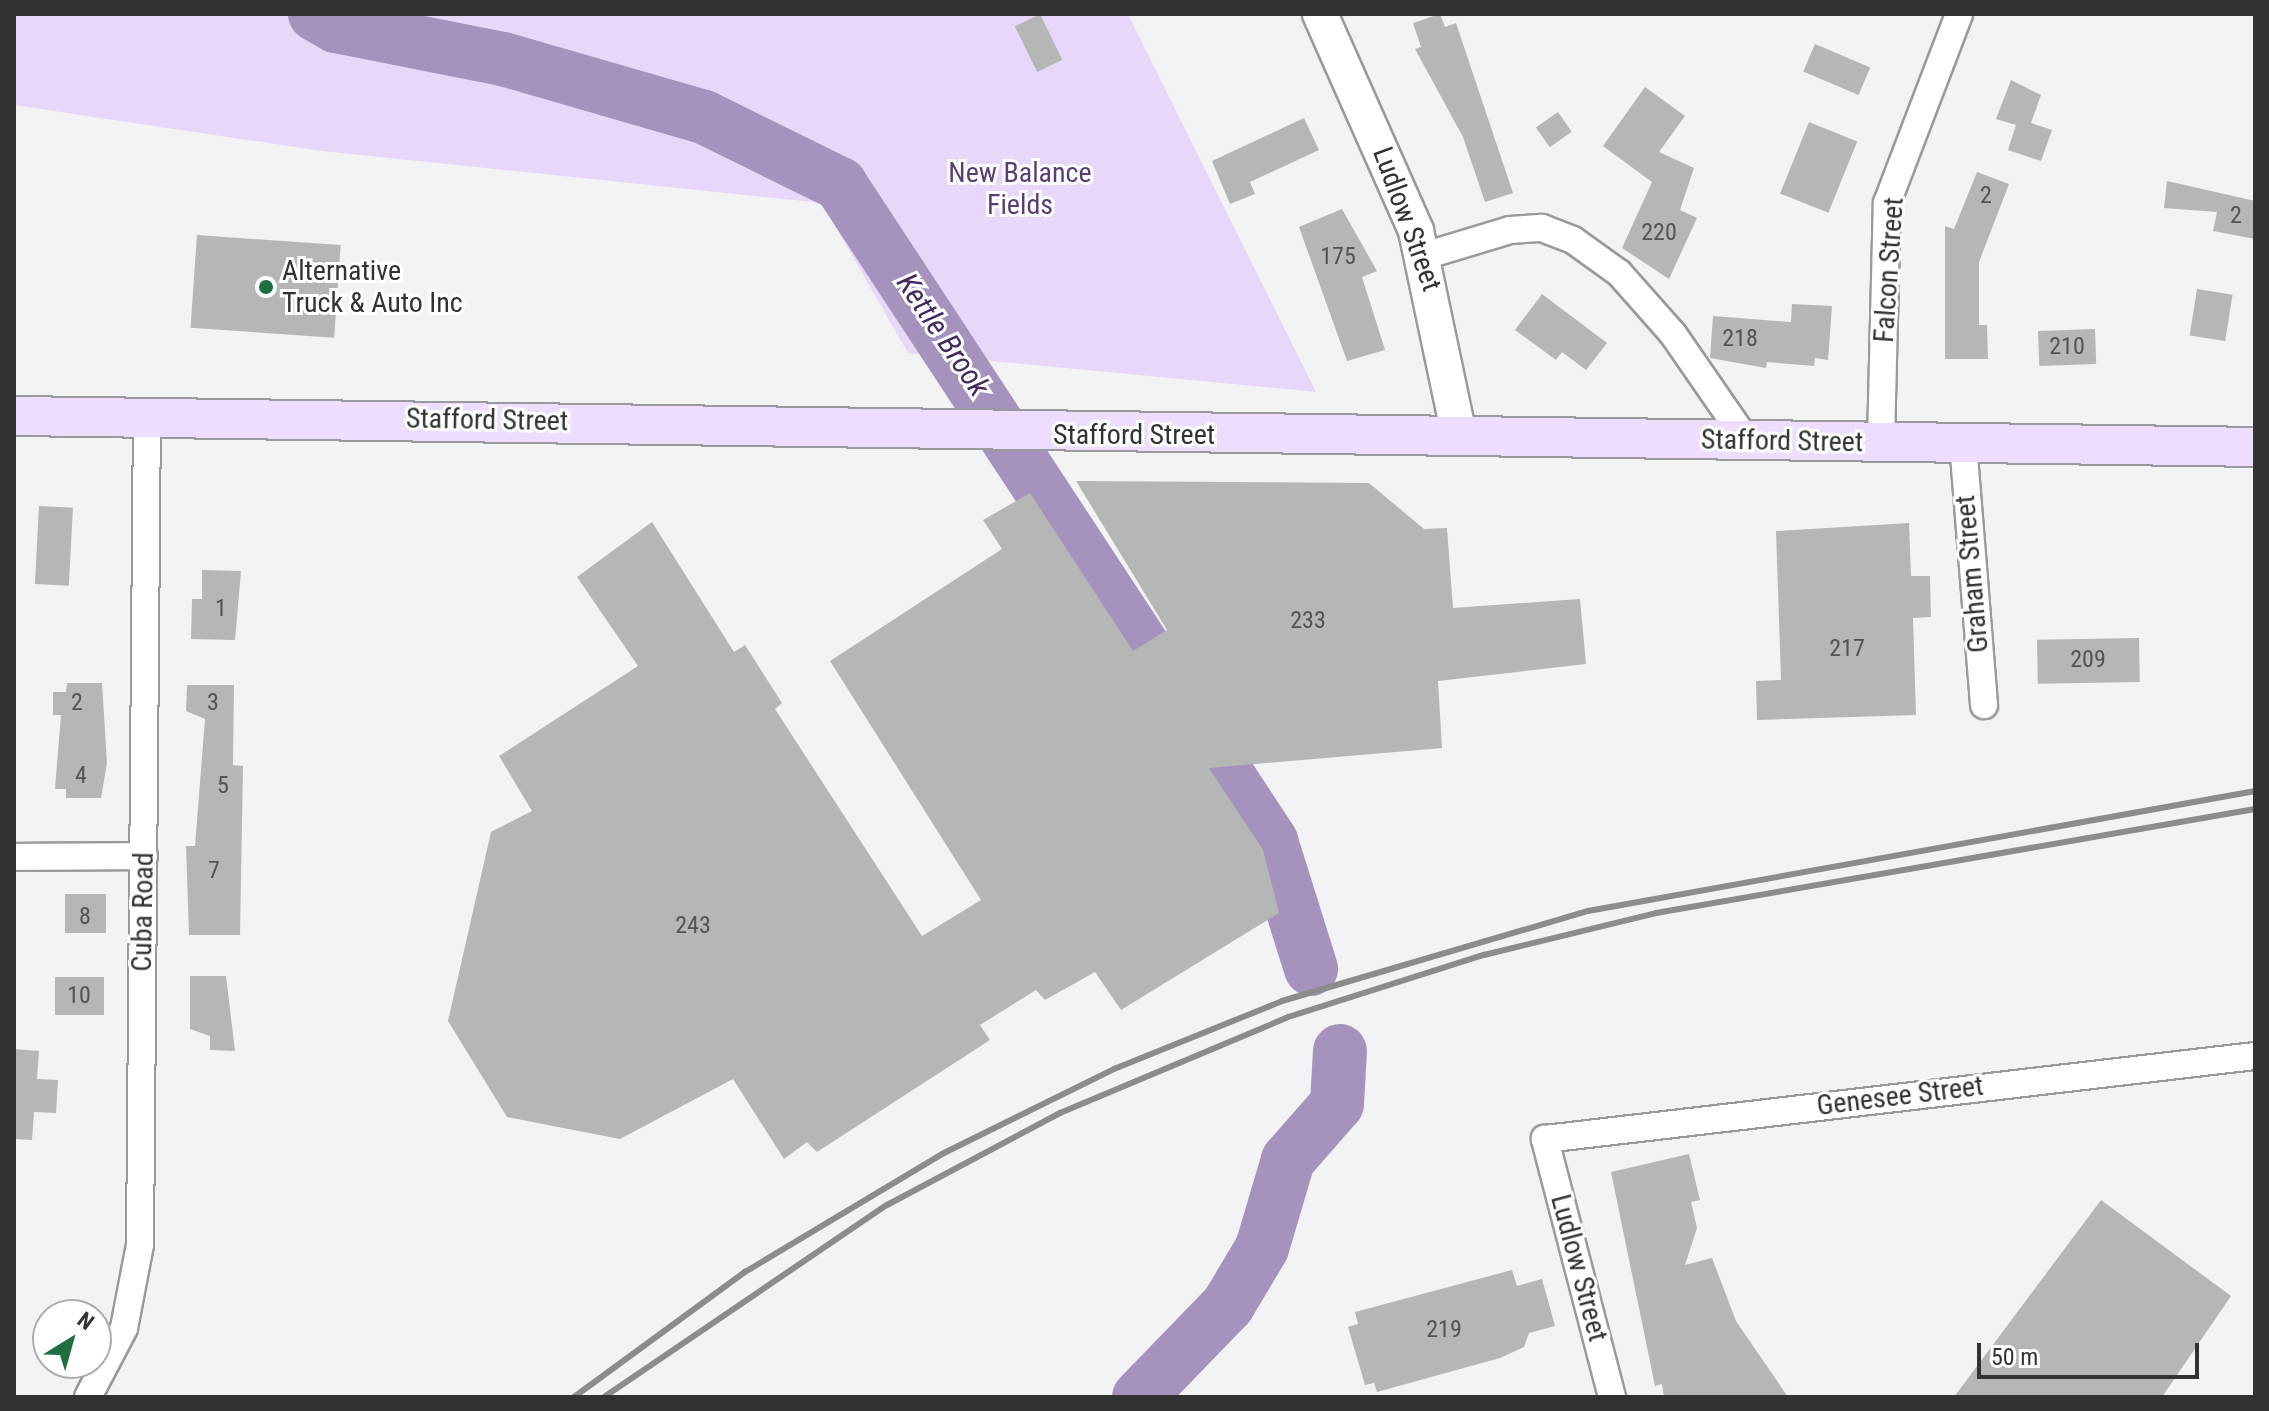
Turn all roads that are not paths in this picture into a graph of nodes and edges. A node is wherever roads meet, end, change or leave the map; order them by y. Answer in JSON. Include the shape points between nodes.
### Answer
{"nodes":[{"id":1,"x":1320,"y":14,"type":"edge"},
{"id":2,"x":1959,"y":14,"type":"edge"},
{"id":3,"x":1424,"y":256,"type":"junction"},
{"id":4,"x":14,"y":416,"type":"edge"},
{"id":5,"x":147,"y":416,"type":"junction"},
{"id":6,"x":1459,"y":435,"type":"junction"},
{"id":7,"x":1746,"y":440,"type":"junction"},
{"id":8,"x":1881,"y":442,"type":"junction"},
{"id":9,"x":1963,"y":443,"type":"junction"},
{"id":10,"x":2255,"y":447,"type":"edge"},
{"id":11,"x":1984,"y":705,"type":"dead end"},
{"id":12,"x":144,"y":856,"type":"junction"},
{"id":13,"x":14,"y":857,"type":"edge"},
{"id":14,"x":2255,"y":1056,"type":"edge"},
{"id":15,"x":1545,"y":1139,"type":"joint"},
{"id":16,"x":88,"y":1397,"type":"edge"},
{"id":17,"x":1612,"y":1397,"type":"edge"}],
"edges":[{"from":1,"to":3,"type":"street","name":"Ludlow Street"},
{"from":2,"to":8,"type":"street","name":"Falcon Street","via":[[1887,203]]},
{"from":3,"to":6,"type":"street","name":"Ludlow Street"},
{"from":3,"to":7,"type":"street","via":[[1510,230],[1542,228],[1573,240],[1619,273],[1673,334]]},
{"from":4,"to":5,"type":"main road","name":"Stafford Street"},
{"from":5,"to":6,"type":"main road","name":"Stafford Street","via":[[1033,435]]},
{"from":5,"to":12,"type":"street","name":"Cuba Road"},
{"from":6,"to":7,"type":"main road","name":"Stafford Street"},
{"from":7,"to":8,"type":"main road","name":"Stafford Street"},
{"from":8,"to":9,"type":"main road","name":"Stafford Street"},
{"from":9,"to":10,"type":"main road","name":"Stafford Street"},
{"from":9,"to":11,"type":"street","name":"Graham Street"},
{"from":12,"to":13,"type":"street"},
{"from":12,"to":16,"type":"street","name":"Cuba Road","via":[[137,1276],[124,1328]]},
{"from":14,"to":15,"type":"street","name":"Genesee Street"},
{"from":15,"to":17,"type":"street","name":"Ludlow Street"}]}
